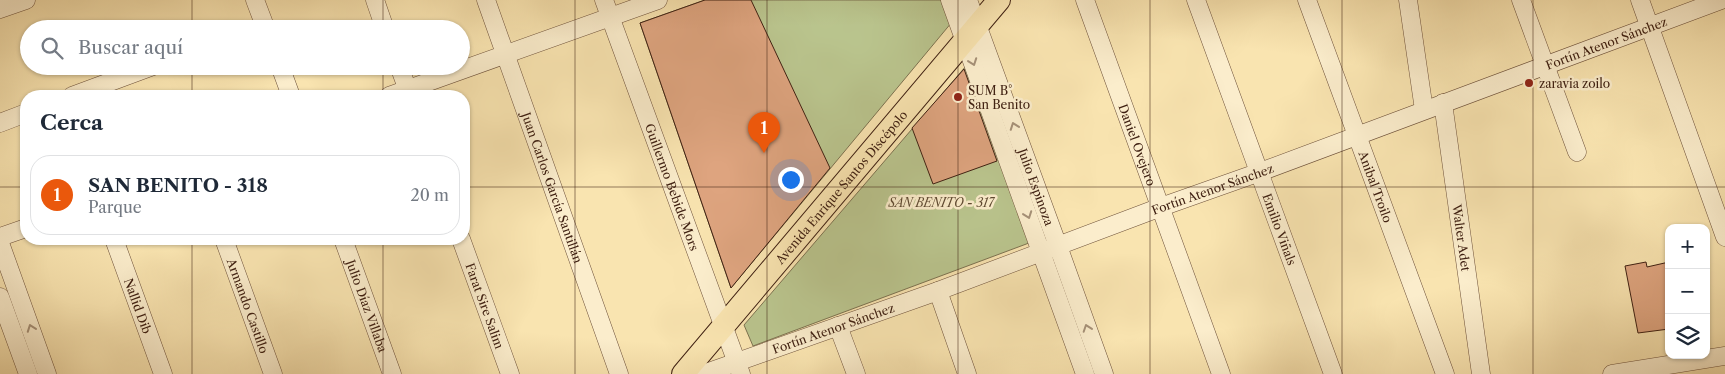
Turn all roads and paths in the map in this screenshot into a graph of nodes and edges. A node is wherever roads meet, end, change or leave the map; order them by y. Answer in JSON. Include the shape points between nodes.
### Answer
{"nodes":[{"id":1,"x":26,"y":0,"type":"edge"},
{"id":2,"x":256,"y":0,"type":"edge"},
{"id":3,"x":375,"y":0,"type":"edge"},
{"id":4,"x":486,"y":0,"type":"edge"},
{"id":5,"x":604,"y":0,"type":"edge"},
{"id":6,"x":658,"y":0,"type":"edge"},
{"id":7,"x":950,"y":0,"type":"edge"},
{"id":8,"x":968,"y":0,"type":"edge"},
{"id":9,"x":999,"y":0,"type":"edge"},
{"id":10,"x":1085,"y":0,"type":"edge"},
{"id":11,"x":1196,"y":0,"type":"edge"},
{"id":12,"x":1308,"y":0,"type":"edge"},
{"id":13,"x":1408,"y":0,"type":"edge"},
{"id":14,"x":1522,"y":0,"type":"edge"},
{"id":15,"x":1640,"y":0,"type":"edge"},
{"id":16,"x":1721,"y":0,"type":"edge"},
{"id":17,"x":0,"y":9,"type":"edge"},
{"id":18,"x":610,"y":17,"type":"junction"},
{"id":19,"x":260,"y":20,"type":"edge"},
{"id":20,"x":382,"y":20,"type":"edge"},
{"id":21,"x":1650,"y":26,"type":"junction"},
{"id":22,"x":971,"y":33,"type":"junction"},
{"id":23,"x":506,"y":56,"type":"junction"},
{"id":24,"x":1545,"y":64,"type":"junction"},
{"id":25,"x":470,"y":70,"type":"edge"},
{"id":26,"x":129,"y":75,"type":"edge"},
{"id":27,"x":284,"y":75,"type":"edge"},
{"id":28,"x":402,"y":75,"type":"edge"},
{"id":29,"x":456,"y":75,"type":"edge"},
{"id":30,"x":88,"y":90,"type":"edge"},
{"id":31,"x":290,"y":90,"type":"edge"},
{"id":32,"x":408,"y":90,"type":"edge"},
{"id":33,"x":417,"y":90,"type":"edge"},
{"id":34,"x":1443,"y":103,"type":"junction"},
{"id":35,"x":1424,"y":110,"type":"junction"},
{"id":36,"x":20,"y":115,"type":"edge"},
{"id":37,"x":0,"y":123,"type":"edge"},
{"id":38,"x":1356,"y":135,"type":"junction"},
{"id":39,"x":1577,"y":152,"type":"dead end"},
{"id":40,"x":1260,"y":172,"type":"junction"},
{"id":41,"x":1161,"y":206,"type":"junction"},
{"id":42,"x":20,"y":230,"type":"edge"},
{"id":43,"x":0,"y":237,"type":"edge"},
{"id":44,"x":1725,"y":237,"type":"edge"},
{"id":45,"x":0,"y":243,"type":"edge"},
{"id":46,"x":116,"y":245,"type":"edge"},
{"id":47,"x":226,"y":245,"type":"edge"},
{"id":48,"x":345,"y":245,"type":"edge"},
{"id":49,"x":463,"y":245,"type":"edge"},
{"id":50,"x":1058,"y":246,"type":"junction"},
{"id":51,"x":1041,"y":252,"type":"junction"},
{"id":52,"x":938,"y":291,"type":"junction"},
{"id":53,"x":0,"y":297,"type":"edge"},
{"id":54,"x":724,"y":324,"type":"junction"},
{"id":55,"x":838,"y":326,"type":"junction"},
{"id":56,"x":1725,"y":356,"type":"edge"},
{"id":57,"x":739,"y":368,"type":"edge"},
{"id":58,"x":28,"y":374,"type":"edge"},
{"id":59,"x":47,"y":374,"type":"edge"},
{"id":60,"x":163,"y":374,"type":"edge"},
{"id":61,"x":273,"y":374,"type":"edge"},
{"id":62,"x":392,"y":374,"type":"edge"},
{"id":63,"x":510,"y":374,"type":"edge"},
{"id":64,"x":619,"y":374,"type":"edge"},
{"id":65,"x":683,"y":374,"type":"edge"},
{"id":66,"x":703,"y":374,"type":"edge"},
{"id":67,"x":856,"y":374,"type":"edge"},
{"id":68,"x":967,"y":374,"type":"edge"},
{"id":69,"x":1085,"y":374,"type":"edge"},
{"id":70,"x":1104,"y":374,"type":"edge"},
{"id":71,"x":1221,"y":374,"type":"edge"},
{"id":72,"x":1333,"y":374,"type":"edge"},
{"id":73,"x":1445,"y":374,"type":"edge"},
{"id":74,"x":1481,"y":374,"type":"edge"},
{"id":75,"x":1612,"y":374,"type":"edge"}],
"edges":[{"from":1,"to":17,"type":"street"},
{"from":2,"to":19,"type":"street"},
{"from":3,"to":20,"type":"street"},
{"from":4,"to":23,"type":"street","name":"Juan Carlos García Santillán"},
{"from":5,"to":18,"type":"street","name":"Guillermo Bebide Mors"},
{"from":6,"to":18,"type":"street"},
{"from":7,"to":22,"type":"street","name":"Julio Espinoza"},
{"from":8,"to":22,"type":"street","name":"Julio Espinoza"},
{"from":9,"to":22,"type":"main road","name":"Avenida Enrique Santos Discépolo"},
{"from":10,"to":41,"type":"street","name":"Daniel Ovejero"},
{"from":11,"to":40,"type":"street","name":"Emilio Viñals"},
{"from":12,"to":38,"type":"street","name":"Anibal Troilo"},
{"from":13,"to":35,"type":"street"},
{"from":14,"to":24,"type":"street"},
{"from":15,"to":21,"type":"street"},
{"from":16,"to":21,"type":"street","name":"Fortín Atenor Sánchez"},
{"from":18,"to":23,"type":"street"},
{"from":18,"to":54,"type":"street","name":"Guillermo Bebide Mors"},
{"from":21,"to":24,"type":"street","name":"Fortín Atenor Sánchez"},
{"from":21,"to":44,"type":"street"},
{"from":50,"to":22,"type":"street","name":"Julio Espinoza","one_way":true},
{"from":22,"to":51,"type":"street","name":"Julio Espinoza","one_way":true},
{"from":22,"to":54,"type":"main road","name":"Avenida Enrique Santos Discépolo"},
{"from":23,"to":25,"type":"street"},
{"from":23,"to":64,"type":"street","name":"Juan Carlos García Santillán"},
{"from":24,"to":34,"type":"street","name":"Fortín Atenor Sánchez"},
{"from":24,"to":39,"type":"street"},
{"from":26,"to":30,"type":"street"},
{"from":27,"to":31,"type":"street"},
{"from":28,"to":32,"type":"street"},
{"from":29,"to":33,"type":"street"},
{"from":34,"to":35,"type":"street","name":"Fortín Atenor Sánchez"},
{"from":34,"to":74,"type":"street","name":"Walter Adet"},
{"from":35,"to":38,"type":"street","name":"Fortín Atenor Sánchez"},
{"from":36,"to":37,"type":"street"},
{"from":38,"to":40,"type":"street","name":"Fortín Atenor Sánchez"},
{"from":38,"to":73,"type":"street","name":"Anibal Troilo"},
{"from":40,"to":41,"type":"street","name":"Fortín Atenor Sánchez"},
{"from":40,"to":72,"type":"street","name":"Emilio Viñals"},
{"from":41,"to":50,"type":"street","name":"Fortín Atenor Sánchez"},
{"from":41,"to":71,"type":"street","name":"Daniel Ovejero"},
{"from":42,"to":43,"type":"street"},
{"from":59,"to":45,"type":"street","one_way":true},
{"from":46,"to":60,"type":"street","name":"Nallid Dib"},
{"from":47,"to":61,"type":"street","name":"Armando Castillo"},
{"from":48,"to":62,"type":"street","name":"Julio Díaz Villaba"},
{"from":49,"to":63,"type":"street","name":"Farat Sire Salim"},
{"from":50,"to":51,"type":"street","name":"Fortín Atenor Sánchez"},
{"from":70,"to":50,"type":"street","name":"Julio Espinoza","one_way":true},
{"from":51,"to":52,"type":"street","name":"Fortín Atenor Sánchez"},
{"from":51,"to":69,"type":"street","name":"Julio Espinoza"},
{"from":52,"to":55,"type":"street","name":"Fortín Atenor Sánchez"},
{"from":52,"to":68,"type":"street"},
{"from":53,"to":58,"type":"street"},
{"from":54,"to":57,"type":"street","name":"Guillermo Bebide Mors"},
{"from":54,"to":65,"type":"main road","name":"Avenida Enrique Santos Discépolo"},
{"from":55,"to":57,"type":"street","name":"Fortín Atenor Sánchez"},
{"from":55,"to":67,"type":"street"},
{"from":56,"to":75,"type":"street"},
{"from":57,"to":66,"type":"street","name":"Fortín Atenor Sánchez"}]}
